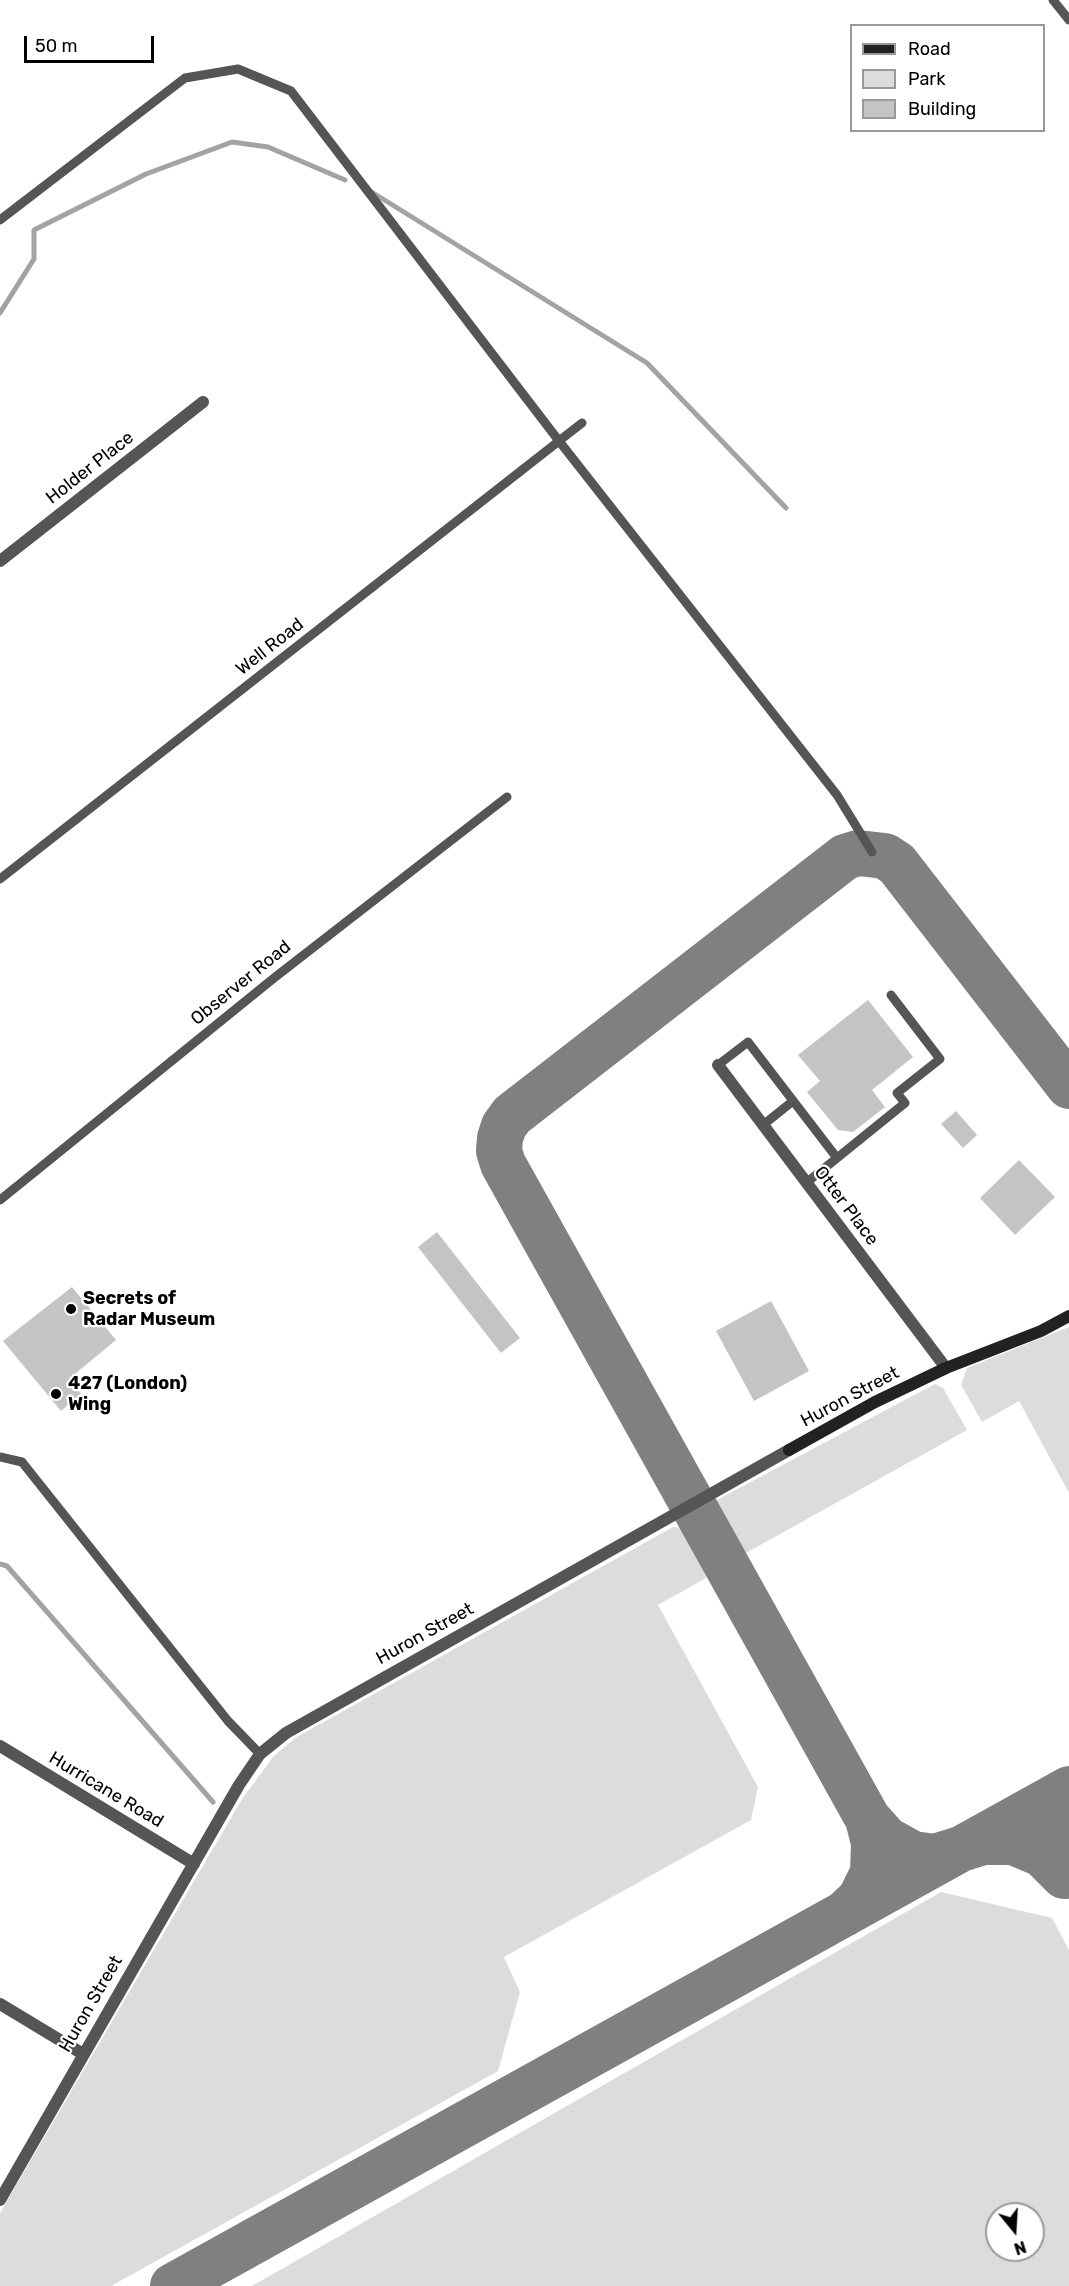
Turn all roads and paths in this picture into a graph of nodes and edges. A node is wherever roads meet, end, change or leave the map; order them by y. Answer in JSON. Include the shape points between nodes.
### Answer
{"nodes":[{"id":1,"x":1053,"y":0,"type":"edge"},
{"id":2,"x":1069,"y":20,"type":"edge"},
{"id":3,"x":0,"y":220,"type":"edge"},
{"id":4,"x":203,"y":402,"type":"dead end"},
{"id":5,"x":582,"y":423,"type":"dead end"},
{"id":6,"x":559,"y":441,"type":"junction"},
{"id":7,"x":540,"y":456,"type":"junction"},
{"id":8,"x":0,"y":561,"type":"edge"},
{"id":9,"x":155,"y":758,"type":"dead end"},
{"id":10,"x":507,"y":797,"type":"dead end"},
{"id":11,"x":872,"y":852,"type":"dead end"},
{"id":12,"x":0,"y":879,"type":"edge"},
{"id":13,"x":891,"y":995,"type":"dead end"},
{"id":14,"x":718,"y":1065,"type":"joint"},
{"id":15,"x":793,"y":1101,"type":"junction"},
{"id":16,"x":763,"y":1125,"type":"junction"},
{"id":17,"x":837,"y":1158,"type":"junction"},
{"id":18,"x":806,"y":1183,"type":"junction"},
{"id":19,"x":0,"y":1200,"type":"edge"},
{"id":20,"x":1069,"y":1316,"type":"edge"},
{"id":21,"x":946,"y":1368,"type":"junction"},
{"id":22,"x":0,"y":1457,"type":"edge"},
{"id":23,"x":0,"y":1746,"type":"edge"},
{"id":24,"x":260,"y":1754,"type":"junction"},
{"id":25,"x":194,"y":1864,"type":"junction"},
{"id":26,"x":0,"y":2004,"type":"edge"},
{"id":27,"x":83,"y":2054,"type":"junction"},
{"id":28,"x":0,"y":2200,"type":"edge"}],
"edges":[{"from":1,"to":2,"type":"lane"},
{"from":3,"to":6,"type":"lane","via":[[184,78],[238,69],[291,91]]},
{"from":4,"to":8,"type":"street","name":"Holder Place"},
{"from":5,"to":6,"type":"lane","name":"Well Road"},
{"from":6,"to":7,"type":"lane","name":"Well Road"},
{"from":6,"to":11,"type":"lane","via":[[837,795]]},
{"from":7,"to":9,"type":"lane"},
{"from":7,"to":12,"type":"lane","name":"Well Road"},
{"from":10,"to":19,"type":"lane","name":"Observer Road","via":[[274,978]]},
{"from":13,"to":17,"type":"lane","via":[[940,1059],[897,1093],[905,1103]]},
{"from":14,"to":15,"type":"lane","via":[[748,1042]]},
{"from":14,"to":16,"type":"street","name":"Otter Place"},
{"from":15,"to":16,"type":"lane"},
{"from":15,"to":17,"type":"lane"},
{"from":16,"to":18,"type":"street","name":"Otter Place"},
{"from":17,"to":18,"type":"lane"},
{"from":18,"to":21,"type":"street","name":"Otter Place"},
{"from":20,"to":21,"type":"street","name":"Huron Street"},
{"from":21,"to":24,"type":"street","name":"Huron Street","via":[[875,1402],[286,1733]]},
{"from":22,"to":24,"type":"lane","via":[[22,1462],[228,1721]]},
{"from":23,"to":25,"type":"street","name":"Hurricane Road"},
{"from":24,"to":25,"type":"street","name":"Huron Street"},
{"from":25,"to":27,"type":"street","name":"Huron Street"},
{"from":26,"to":27,"type":"street"},
{"from":27,"to":28,"type":"street","name":"Huron Street"}]}
